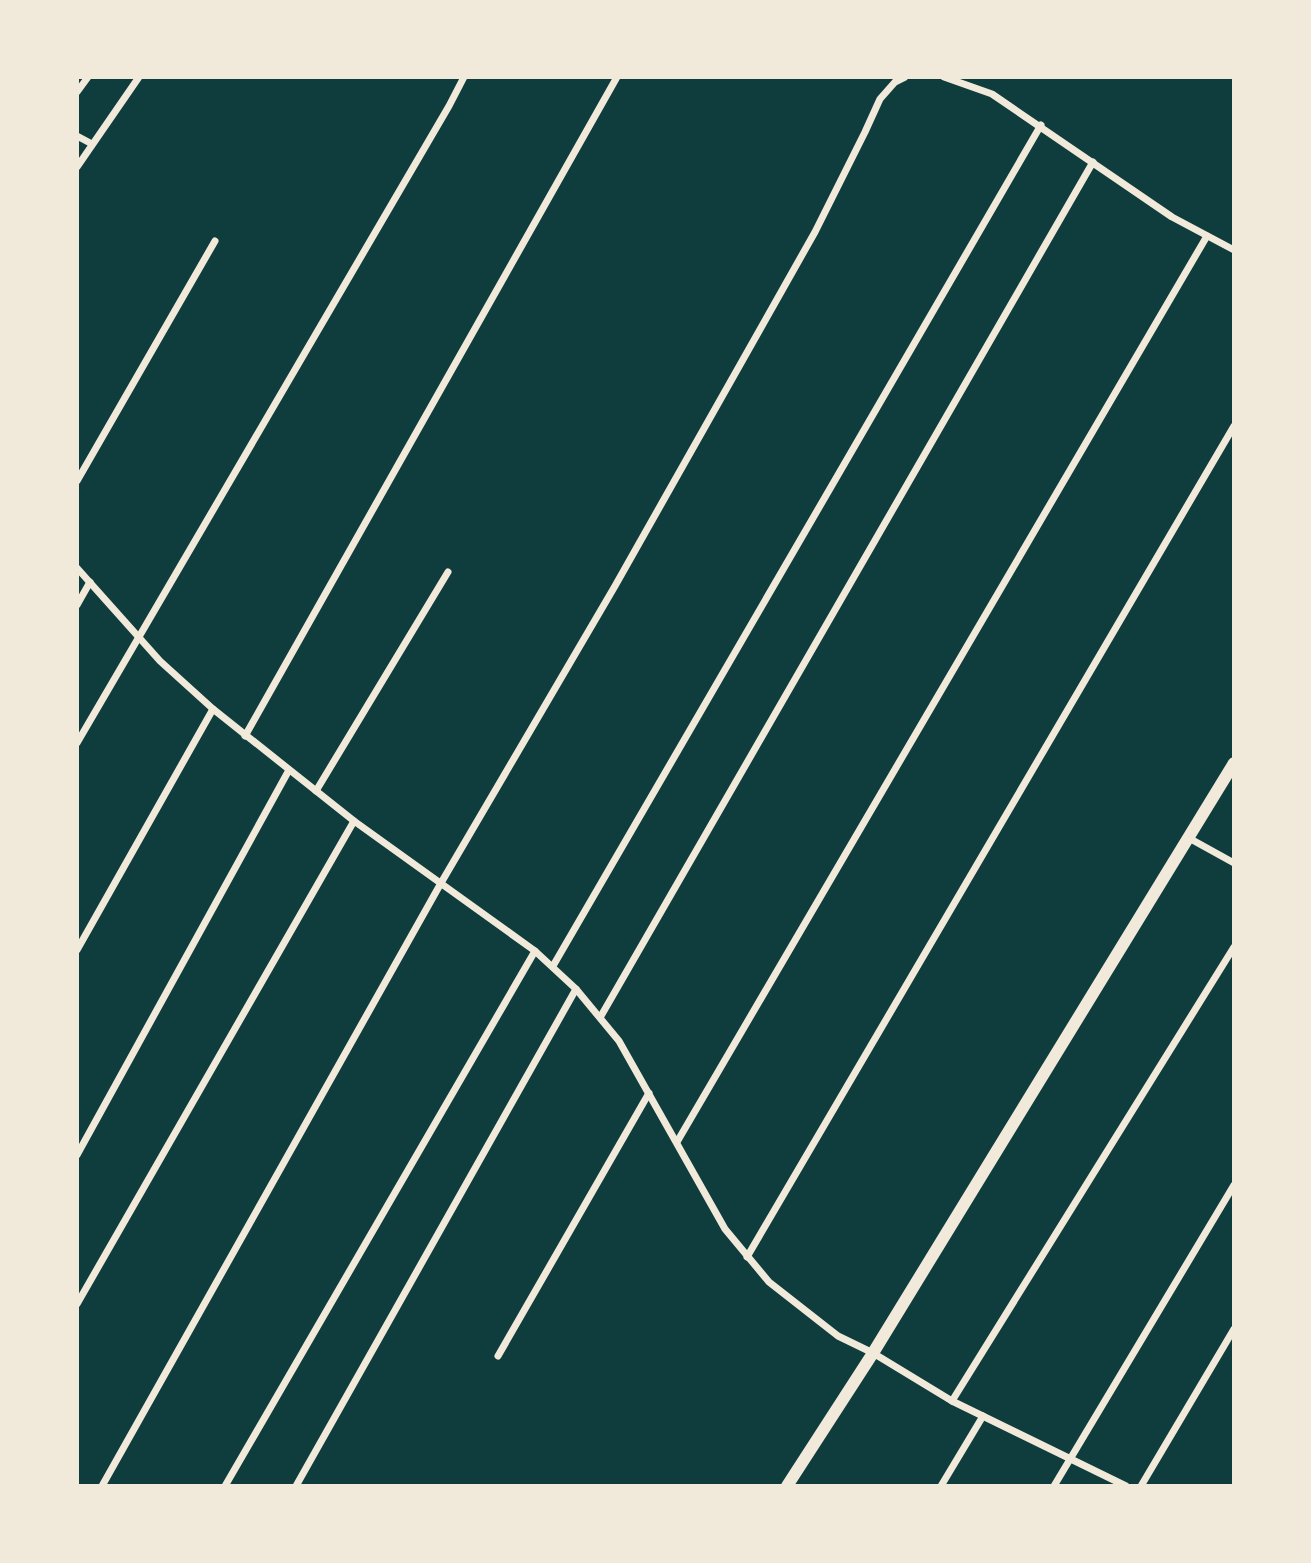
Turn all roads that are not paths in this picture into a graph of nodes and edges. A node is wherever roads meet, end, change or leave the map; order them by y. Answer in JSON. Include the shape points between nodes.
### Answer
{"nodes":[{"id":1,"x":88,"y":77,"type":"edge"},
{"id":2,"x":139,"y":77,"type":"edge"},
{"id":3,"x":464,"y":77,"type":"edge"},
{"id":4,"x":617,"y":77,"type":"edge"},
{"id":5,"x":905,"y":77,"type":"edge"},
{"id":6,"x":944,"y":77,"type":"edge"},
{"id":7,"x":77,"y":92,"type":"edge"},
{"id":8,"x":1041,"y":125,"type":"junction"},
{"id":9,"x":77,"y":136,"type":"edge"},
{"id":10,"x":92,"y":144,"type":"junction"},
{"id":11,"x":1093,"y":162,"type":"junction"},
{"id":12,"x":77,"y":167,"type":"edge"},
{"id":13,"x":1207,"y":236,"type":"junction"},
{"id":14,"x":215,"y":240,"type":"dead end"},
{"id":15,"x":1234,"y":250,"type":"edge"},
{"id":16,"x":1234,"y":426,"type":"edge"},
{"id":17,"x":77,"y":481,"type":"edge"},
{"id":18,"x":77,"y":568,"type":"edge"},
{"id":19,"x":448,"y":572,"type":"dead end"},
{"id":20,"x":90,"y":582,"type":"junction"},
{"id":21,"x":77,"y":605,"type":"edge"},
{"id":22,"x":138,"y":638,"type":"junction"},
{"id":23,"x":212,"y":709,"type":"junction"},
{"id":24,"x":245,"y":736,"type":"junction"},
{"id":25,"x":77,"y":743,"type":"edge"},
{"id":26,"x":1234,"y":763,"type":"edge"},
{"id":27,"x":289,"y":770,"type":"junction"},
{"id":28,"x":316,"y":791,"type":"junction"},
{"id":29,"x":354,"y":821,"type":"junction"},
{"id":30,"x":1187,"y":837,"type":"junction"},
{"id":31,"x":1234,"y":863,"type":"edge"},
{"id":32,"x":441,"y":883,"type":"junction"},
{"id":33,"x":1234,"y":947,"type":"edge"},
{"id":34,"x":77,"y":950,"type":"edge"},
{"id":35,"x":535,"y":951,"type":"junction"},
{"id":36,"x":553,"y":967,"type":"junction"},
{"id":37,"x":576,"y":989,"type":"junction"},
{"id":38,"x":601,"y":1016,"type":"junction"},
{"id":39,"x":649,"y":1093,"type":"junction"},
{"id":40,"x":677,"y":1142,"type":"junction"},
{"id":41,"x":77,"y":1155,"type":"edge"},
{"id":42,"x":1234,"y":1185,"type":"edge"},
{"id":43,"x":747,"y":1257,"type":"junction"},
{"id":44,"x":77,"y":1304,"type":"edge"},
{"id":45,"x":1234,"y":1329,"type":"edge"},
{"id":46,"x":873,"y":1353,"type":"junction"},
{"id":47,"x":498,"y":1356,"type":"dead end"},
{"id":48,"x":952,"y":1401,"type":"junction"},
{"id":49,"x":983,"y":1416,"type":"junction"},
{"id":50,"x":1070,"y":1459,"type":"junction"},
{"id":51,"x":102,"y":1486,"type":"edge"},
{"id":52,"x":225,"y":1486,"type":"edge"},
{"id":53,"x":296,"y":1486,"type":"edge"},
{"id":54,"x":786,"y":1486,"type":"edge"},
{"id":55,"x":941,"y":1486,"type":"edge"},
{"id":56,"x":1054,"y":1486,"type":"edge"},
{"id":57,"x":1126,"y":1486,"type":"edge"},
{"id":58,"x":1141,"y":1486,"type":"edge"}],
"edges":[{"from":1,"to":7,"type":"street"},
{"from":2,"to":10,"type":"street"},
{"from":3,"to":22,"type":"street"},
{"from":4,"to":24,"type":"street"},
{"from":5,"to":32,"type":"street","via":[[880,99],[815,232]]},
{"from":6,"to":8,"type":"street","via":[[992,94]]},
{"from":8,"to":11,"type":"street"},
{"from":8,"to":36,"type":"street"},
{"from":9,"to":10,"type":"street"},
{"from":10,"to":12,"type":"street"},
{"from":11,"to":13,"type":"street"},
{"from":11,"to":38,"type":"street"},
{"from":13,"to":15,"type":"street"},
{"from":13,"to":40,"type":"street"},
{"from":14,"to":17,"type":"street"},
{"from":16,"to":43,"type":"street"},
{"from":18,"to":20,"type":"street"},
{"from":19,"to":28,"type":"street"},
{"from":20,"to":21,"type":"street"},
{"from":20,"to":22,"type":"street"},
{"from":22,"to":23,"type":"street"},
{"from":22,"to":25,"type":"street"},
{"from":23,"to":24,"type":"street"},
{"from":23,"to":34,"type":"street"},
{"from":24,"to":27,"type":"street"},
{"from":26,"to":30,"type":"street"},
{"from":27,"to":28,"type":"street"},
{"from":27,"to":41,"type":"street"},
{"from":28,"to":29,"type":"street"},
{"from":29,"to":32,"type":"street"},
{"from":29,"to":44,"type":"street"},
{"from":30,"to":31,"type":"street"},
{"from":30,"to":46,"type":"street"},
{"from":32,"to":35,"type":"street"},
{"from":32,"to":51,"type":"street"},
{"from":33,"to":48,"type":"street"},
{"from":35,"to":36,"type":"street"},
{"from":35,"to":52,"type":"street"},
{"from":36,"to":37,"type":"street"},
{"from":37,"to":38,"type":"street"},
{"from":37,"to":53,"type":"street"},
{"from":38,"to":39,"type":"street"},
{"from":39,"to":40,"type":"street"},
{"from":39,"to":47,"type":"street"},
{"from":40,"to":43,"type":"street","via":[[725,1229]]},
{"from":42,"to":50,"type":"street"},
{"from":43,"to":46,"type":"street","via":[[769,1282],[838,1336]]},
{"from":45,"to":58,"type":"street"},
{"from":46,"to":48,"type":"street"},
{"from":46,"to":54,"type":"street"},
{"from":48,"to":49,"type":"street"},
{"from":49,"to":50,"type":"street"},
{"from":49,"to":55,"type":"street"},
{"from":50,"to":56,"type":"street"},
{"from":50,"to":57,"type":"street"}]}
